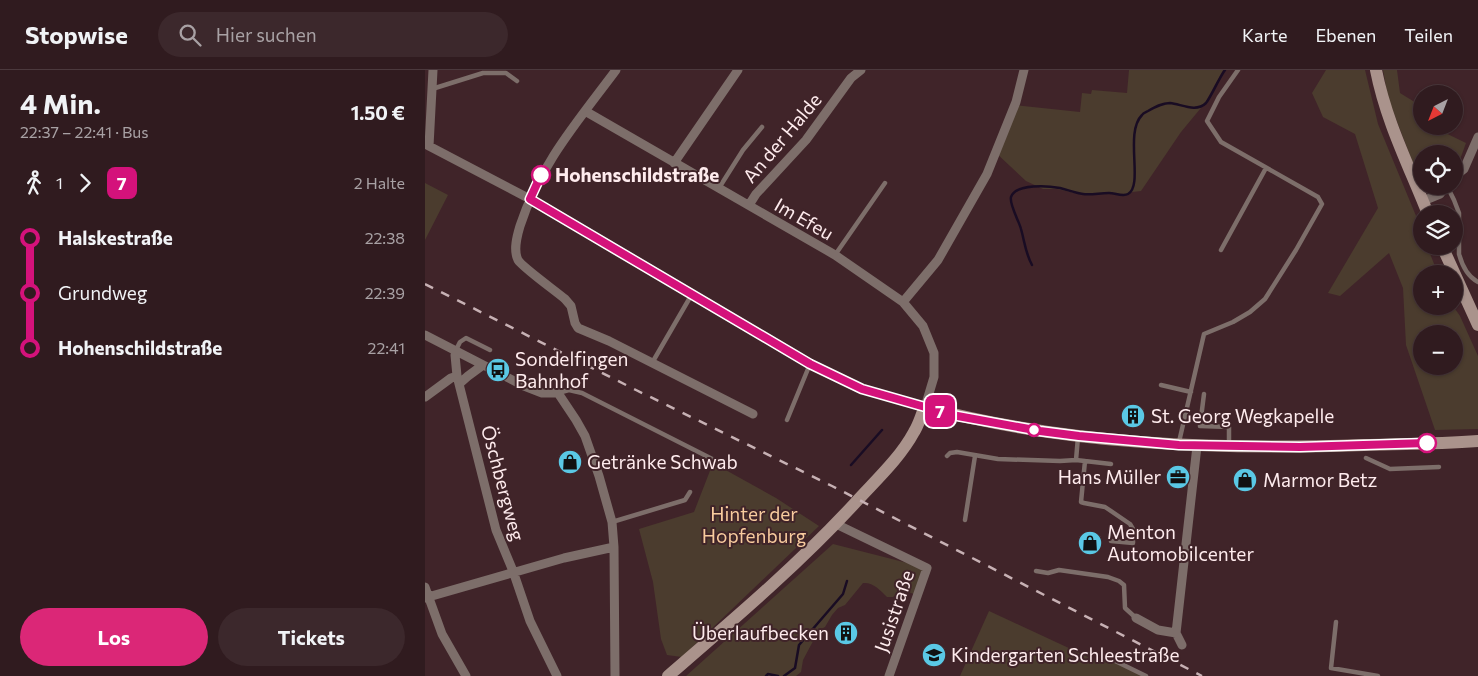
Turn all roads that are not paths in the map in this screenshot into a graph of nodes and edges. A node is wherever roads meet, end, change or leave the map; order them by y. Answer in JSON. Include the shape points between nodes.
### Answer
{"nodes":[{"id":1,"x":433,"y":70,"type":"edge"},
{"id":2,"x":616,"y":70,"type":"edge"},
{"id":3,"x":739,"y":70,"type":"edge"},
{"id":4,"x":861,"y":70,"type":"edge"},
{"id":5,"x":1024,"y":70,"type":"edge"},
{"id":6,"x":1238,"y":70,"type":"edge"},
{"id":7,"x":1376,"y":70,"type":"edge"},
{"id":8,"x":517,"y":81,"type":"dead end"},
{"id":9,"x":432,"y":89,"type":"junction"},
{"id":10,"x":585,"y":111,"type":"junction"},
{"id":11,"x":762,"y":128,"type":"dead end"},
{"id":12,"x":1478,"y":137,"type":"edge"},
{"id":13,"x":427,"y":145,"type":"edge"},
{"id":14,"x":674,"y":162,"type":"junction"},
{"id":15,"x":1266,"y":168,"type":"junction"},
{"id":16,"x":1463,"y":170,"type":"edge"},
{"id":17,"x":1413,"y":174,"type":"edge"},
{"id":18,"x":885,"y":183,"type":"dead end"},
{"id":19,"x":719,"y":188,"type":"junction"},
{"id":20,"x":1421,"y":195,"type":"edge"},
{"id":21,"x":1438,"y":195,"type":"edge"},
{"id":22,"x":1451,"y":195,"type":"edge"},
{"id":23,"x":530,"y":199,"type":"junction"},
{"id":24,"x":1423,"y":201,"type":"junction"},
{"id":25,"x":749,"y":205,"type":"junction"},
{"id":26,"x":1425,"y":205,"type":"edge"},
{"id":27,"x":1221,"y":250,"type":"dead end"},
{"id":28,"x":835,"y":255,"type":"junction"},
{"id":29,"x":1446,"y":255,"type":"edge"},
{"id":30,"x":1478,"y":282,"type":"edge"},
{"id":31,"x":692,"y":294,"type":"junction"},
{"id":32,"x":903,"y":302,"type":"junction"},
{"id":33,"x":1478,"y":325,"type":"edge"},
{"id":34,"x":425,"y":335,"type":"edge"},
{"id":35,"x":490,"y":350,"type":"dead end"},
{"id":36,"x":456,"y":351,"type":"junction"},
{"id":37,"x":652,"y":363,"type":"junction"},
{"id":38,"x":810,"y":364,"type":"junction"},
{"id":39,"x":483,"y":365,"type":"junction"},
{"id":40,"x":459,"y":380,"type":"junction"},
{"id":41,"x":1161,"y":385,"type":"dead end"},
{"id":42,"x":1191,"y":392,"type":"junction"},
{"id":43,"x":558,"y":393,"type":"junction"},
{"id":44,"x":1204,"y":394,"type":"dead end"},
{"id":45,"x":425,"y":397,"type":"edge"},
{"id":46,"x":925,"y":407,"type":"junction"},
{"id":47,"x":753,"y":414,"type":"dead end"},
{"id":48,"x":787,"y":420,"type":"dead end"},
{"id":49,"x":1079,"y":436,"type":"junction"},
{"id":50,"x":1478,"y":441,"type":"edge"},
{"id":51,"x":1179,"y":445,"type":"junction"},
{"id":52,"x":1197,"y":446,"type":"junction"},
{"id":53,"x":1229,"y":446,"type":"junction"},
{"id":54,"x":947,"y":456,"type":"dead end"},
{"id":55,"x":975,"y":456,"type":"junction"},
{"id":56,"x":1366,"y":458,"type":"dead end"},
{"id":57,"x":1076,"y":460,"type":"junction"},
{"id":58,"x":1085,"y":461,"type":"junction"},
{"id":59,"x":1111,"y":464,"type":"dead end"},
{"id":60,"x":730,"y":468,"type":"dead end"},
{"id":61,"x":1439,"y":468,"type":"dead end"},
{"id":62,"x":690,"y":492,"type":"dead end"},
{"id":63,"x":965,"y":520,"type":"dead end"},
{"id":64,"x":612,"y":522,"type":"junction"},
{"id":65,"x":836,"y":524,"type":"junction"},
{"id":66,"x":1111,"y":541,"type":"dead end"},
{"id":67,"x":614,"y":547,"type":"junction"},
{"id":68,"x":513,"y":571,"type":"junction"},
{"id":69,"x":1036,"y":571,"type":"dead end"},
{"id":70,"x":425,"y":587,"type":"edge"},
{"id":71,"x":426,"y":597,"type":"edge"},
{"id":72,"x":1136,"y":618,"type":"joint"},
{"id":73,"x":1336,"y":622,"type":"dead end"},
{"id":74,"x":1176,"y":633,"type":"junction"},
{"id":75,"x":1182,"y":645,"type":"dead end"},
{"id":76,"x":1105,"y":656,"type":"dead end"},
{"id":77,"x":466,"y":676,"type":"edge"},
{"id":78,"x":557,"y":676,"type":"edge"},
{"id":79,"x":615,"y":676,"type":"edge"},
{"id":80,"x":668,"y":676,"type":"edge"},
{"id":81,"x":889,"y":676,"type":"edge"},
{"id":82,"x":1146,"y":676,"type":"edge"},
{"id":83,"x":1378,"y":676,"type":"edge"}],
"edges":[{"from":1,"to":9,"type":"street"},
{"from":2,"to":10,"type":"street"},
{"from":3,"to":14,"type":"street"},
{"from":4,"to":25,"type":"street","name":"An der Halde","via":[[851,78],[806,140]]},
{"from":5,"to":32,"type":"street","via":[[1016,102],[987,174],[938,260]]},
{"from":6,"to":15,"type":"lane","via":[[1207,121],[1221,142]]},
{"from":7,"to":17,"type":"street","via":[[1393,132]]},
{"from":8,"to":9,"type":"lane","via":[[506,73],[483,73]]},
{"from":9,"to":13,"type":"street"},
{"from":10,"to":14,"type":"street","name":"Im Efeu"},
{"from":10,"to":23,"type":"street","via":[[553,154]]},
{"from":11,"to":19,"type":"lane","via":[[743,150]]},
{"from":12,"to":16,"type":"street"},
{"from":13,"to":23,"type":"street"},
{"from":14,"to":19,"type":"street","name":"Im Efeu"},
{"from":15,"to":27,"type":"lane"},
{"from":15,"to":42,"type":"lane","via":[[1318,197],[1322,204],[1265,299],[1233,322],[1204,334]]},
{"from":18,"to":28,"type":"lane"},
{"from":19,"to":25,"type":"street","name":"Im Efeu"},
{"from":20,"to":24,"type":"street"},
{"from":21,"to":24,"type":"street"},
{"from":22,"to":30,"type":"lane","via":[[1459,213],[1459,254],[1471,278]]},
{"from":23,"to":31,"type":"street"},
{"from":23,"to":37,"type":"street","via":[[518,233],[516,248],[519,260],[565,299],[571,306],[578,328]]},
{"from":24,"to":26,"type":"street"},
{"from":25,"to":28,"type":"street","name":"Im Efeu"},
{"from":28,"to":32,"type":"street","name":"Im Efeu"},
{"from":29,"to":33,"type":"street"},
{"from":31,"to":37,"type":"lane"},
{"from":31,"to":38,"type":"street"},
{"from":32,"to":46,"type":"street","name":"Im Efeu","via":[[923,326],[934,353],[933,377]]},
{"from":34,"to":36,"type":"street"},
{"from":35,"to":36,"type":"lane","via":[[466,338]]},
{"from":36,"to":39,"type":"street"},
{"from":36,"to":40,"type":"street","name":"Öschbergweg"},
{"from":37,"to":47,"type":"street"},
{"from":38,"to":46,"type":"street","via":[[862,389]]},
{"from":38,"to":48,"type":"lane"},
{"from":39,"to":40,"type":"street"},
{"from":39,"to":43,"type":"street","via":[[542,393]]},
{"from":40,"to":45,"type":"street","via":[[451,378]]},
{"from":40,"to":68,"type":"street","name":"Öschbergweg","via":[[496,530]]},
{"from":41,"to":42,"type":"lane"},
{"from":42,"to":51,"type":"lane"},
{"from":43,"to":60,"type":"lane","via":[[569,390],[583,392]]},
{"from":43,"to":64,"type":"street","via":[[585,436]]},
{"from":44,"to":53,"type":"lane","via":[[1200,426],[1229,427]]},
{"from":46,"to":49,"type":"street","via":[[952,415]]},
{"from":46,"to":65,"type":"street","via":[[915,431],[902,450]]},
{"from":49,"to":51,"type":"street"},
{"from":49,"to":57,"type":"lane"},
{"from":50,"to":53,"type":"street"},
{"from":51,"to":52,"type":"street"},
{"from":52,"to":53,"type":"street"},
{"from":52,"to":74,"type":"street"},
{"from":54,"to":55,"type":"lane","via":[[957,452]]},
{"from":55,"to":57,"type":"lane"},
{"from":55,"to":63,"type":"lane"},
{"from":56,"to":61,"type":"lane","via":[[1390,469]]},
{"from":57,"to":58,"type":"lane"},
{"from":58,"to":59,"type":"lane"},
{"from":58,"to":66,"type":"lane","via":[[1081,502],[1105,508],[1130,524],[1133,530],[1133,543]]},
{"from":62,"to":64,"type":"lane","via":[[685,500]]},
{"from":64,"to":67,"type":"street"},
{"from":65,"to":80,"type":"street"},
{"from":65,"to":81,"type":"street","name":"Jusistraße","via":[[927,568]]},
{"from":67,"to":68,"type":"street"},
{"from":67,"to":79,"type":"street"},
{"from":68,"to":71,"type":"street"},
{"from":68,"to":78,"type":"street","name":"Öschbergweg","via":[[530,621]]},
{"from":69,"to":72,"type":"lane","via":[[1059,570],[1119,581],[1124,585],[1125,608]]},
{"from":70,"to":71,"type":"street"},
{"from":71,"to":77,"type":"street"},
{"from":72,"to":74,"type":"street","via":[[1158,630]]},
{"from":73,"to":83,"type":"lane","via":[[1331,668]]},
{"from":74,"to":75,"type":"street"},
{"from":76,"to":82,"type":"lane"}]}
